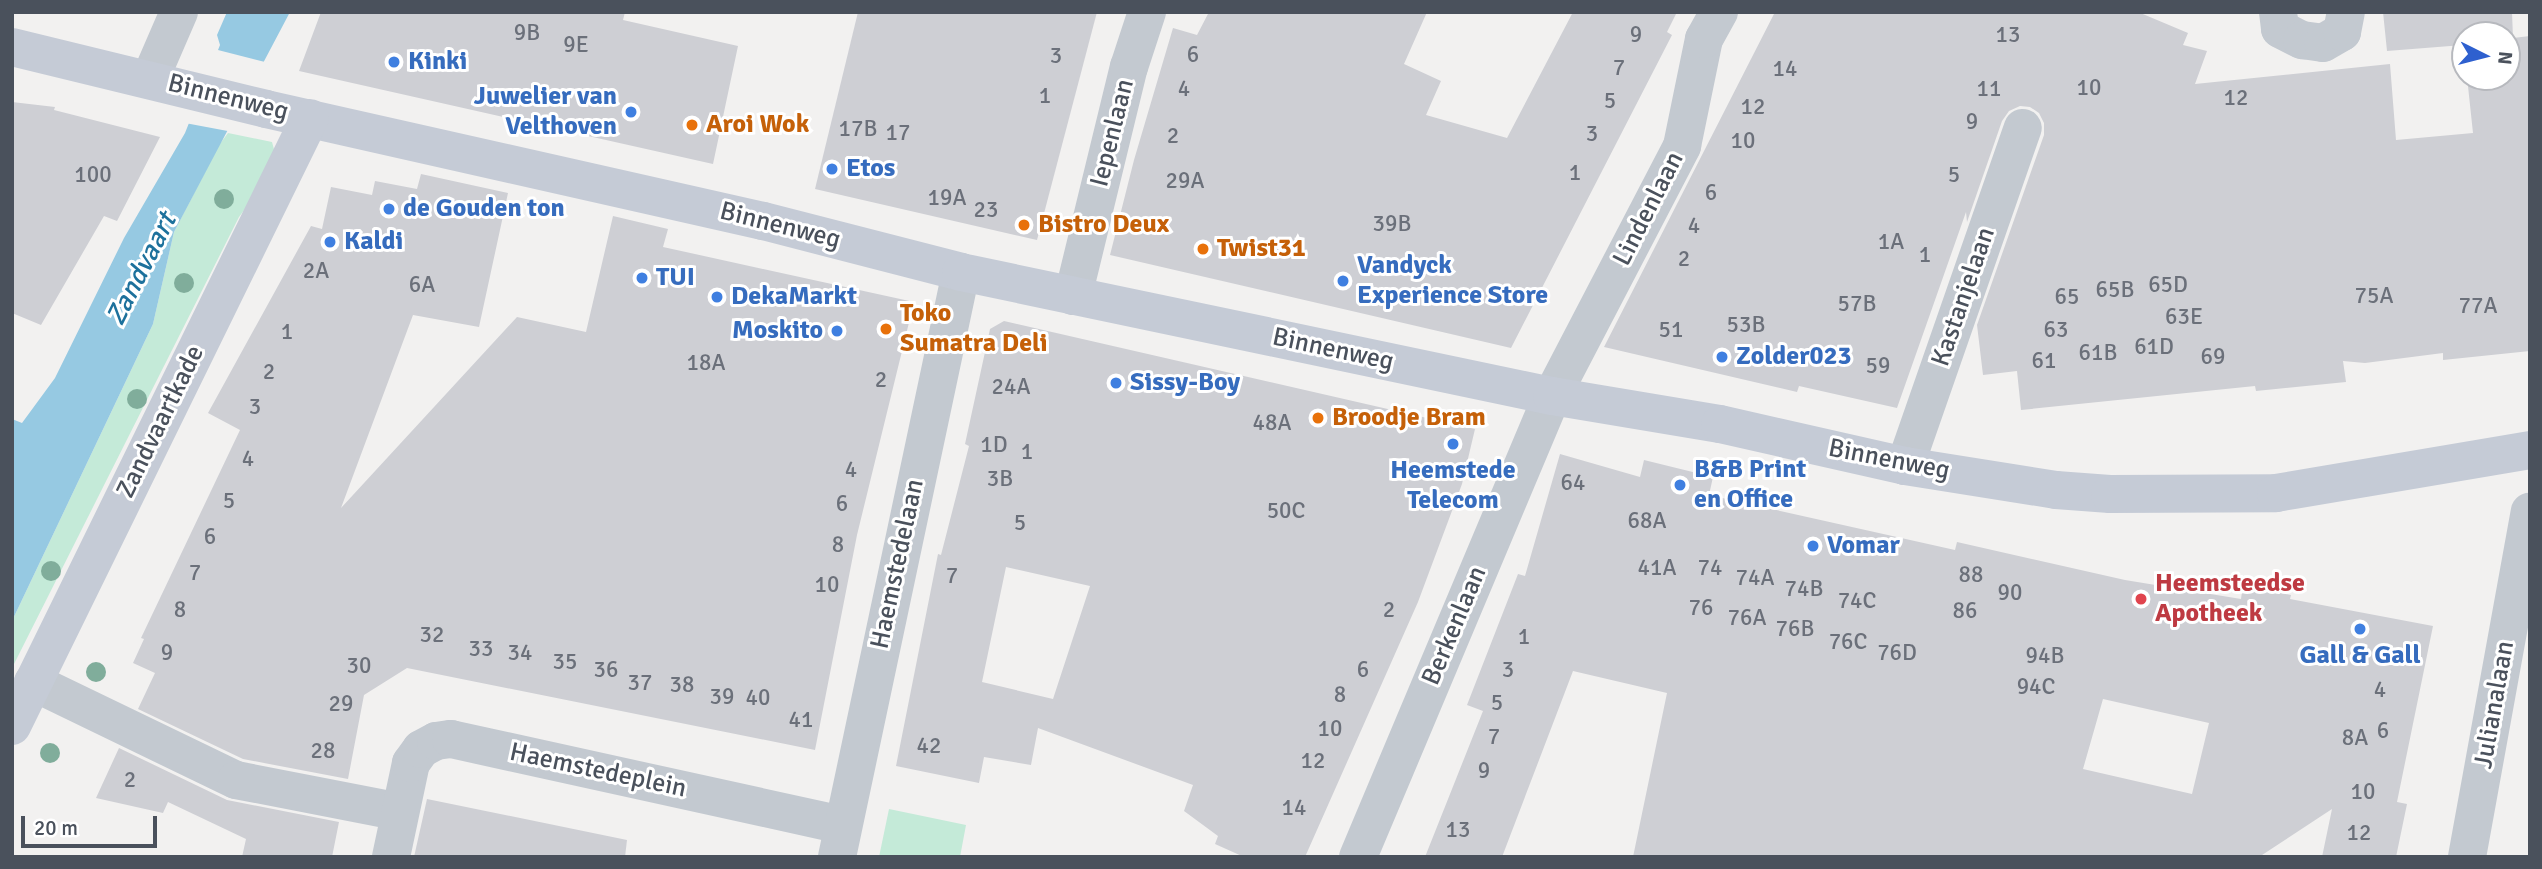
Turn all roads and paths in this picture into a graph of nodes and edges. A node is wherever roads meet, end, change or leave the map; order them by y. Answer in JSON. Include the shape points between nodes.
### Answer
{"nodes":[{"id":1,"x":179,"y":12,"type":"edge"},
{"id":2,"x":1147,"y":12,"type":"edge"},
{"id":3,"x":1719,"y":12,"type":"edge"},
{"id":4,"x":2278,"y":12,"type":"edge"},
{"id":5,"x":2346,"y":12,"type":"edge"},
{"id":6,"x":12,"y":47,"type":"edge"},
{"id":7,"x":150,"y":79,"type":"junction"},
{"id":8,"x":310,"y":118,"type":"junction"},
{"id":9,"x":2023,"y":128,"type":"dead end"},
{"id":10,"x":961,"y":272,"type":"junction"},
{"id":11,"x":1073,"y":296,"type":"junction"},
{"id":12,"x":1552,"y":396,"type":"junction"},
{"id":13,"x":2530,"y":450,"type":"edge"},
{"id":14,"x":1905,"y":466,"type":"junction"},
{"id":15,"x":2530,"y":512,"type":"edge"},
{"id":16,"x":33,"y":682,"type":"junction"},
{"id":17,"x":12,"y":726,"type":"edge"},
{"id":18,"x":400,"y":812,"type":"junction"},
{"id":19,"x":840,"y":841,"type":"edge"},
{"id":20,"x":391,"y":857,"type":"edge"},
{"id":21,"x":1359,"y":857,"type":"edge"},
{"id":22,"x":2467,"y":857,"type":"edge"}],
"edges":[{"from":1,"to":7,"type":"street"},
{"from":2,"to":11,"type":"street","name":"Iepenlaan","via":[[1129,67]]},
{"from":3,"to":12,"type":"street","name":"Lindenlaan","via":[[1704,39],[1682,146]]},
{"from":4,"to":5,"type":"street","via":[[2280,29],[2302,40],[2323,43],[2342,32]]},
{"from":6,"to":7,"type":"street","name":"Binnenweg"},
{"from":7,"to":8,"type":"street","name":"Binnenweg"},
{"from":8,"to":10,"type":"street","name":"Binnenweg","via":[[763,221]]},
{"from":8,"to":16,"type":"street","name":"Zandvaartkade"},
{"from":9,"to":14,"type":"street","name":"Kastanjelaan"},
{"from":10,"to":11,"type":"street","name":"Binnenweg"},
{"from":10,"to":19,"type":"street","name":"Haemstedelaan"},
{"from":11,"to":12,"type":"street","name":"Binnenweg"},
{"from":12,"to":14,"type":"street","name":"Binnenweg","via":[[1720,424]]},
{"from":12,"to":21,"type":"street","name":"Berkenlaan"},
{"from":13,"to":14,"type":"street","name":"Binnenweg","via":[[2276,494],[2110,494]]},
{"from":15,"to":22,"type":"street","name":"Julianalaan"},
{"from":16,"to":17,"type":"street","name":"Zandvaartkade"},
{"from":16,"to":18,"type":"street","via":[[236,780]]},
{"from":18,"to":19,"type":"street","name":"Haemstedeplein","via":[[411,763],[421,749],[451,739]]},
{"from":18,"to":20,"type":"street","name":"Haemstedeplein"}]}
